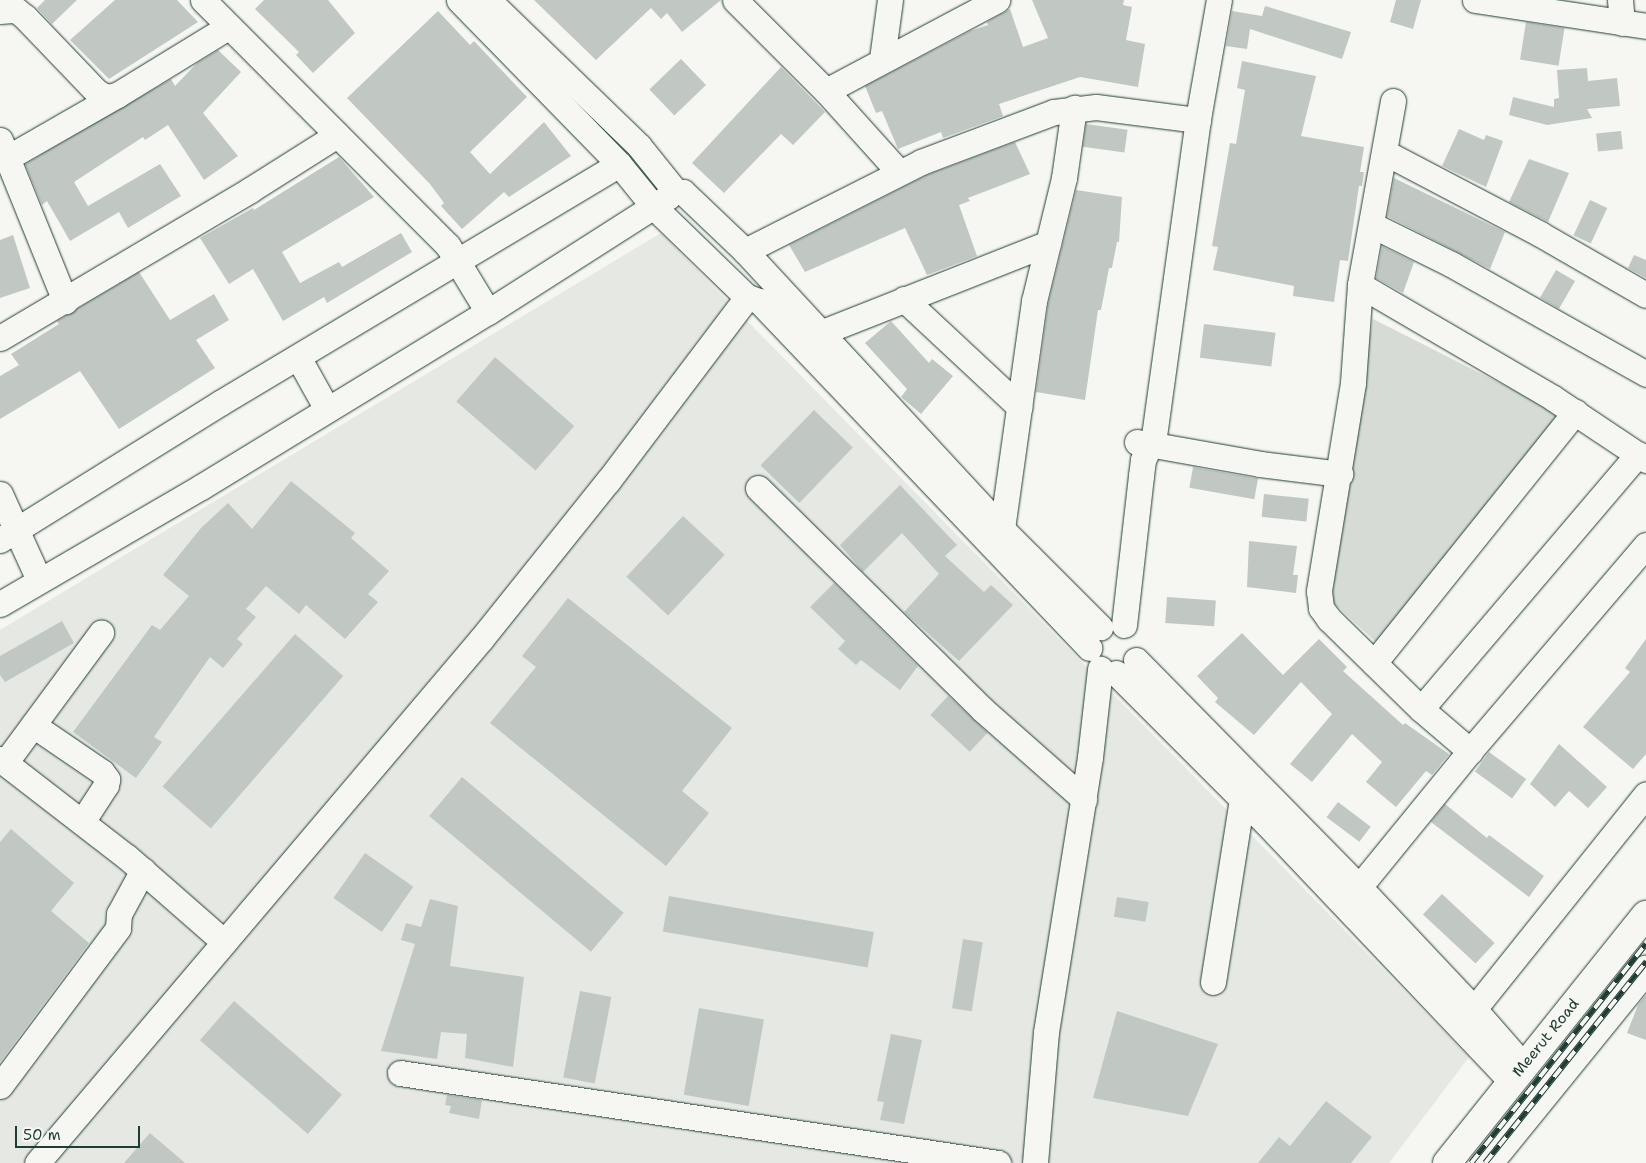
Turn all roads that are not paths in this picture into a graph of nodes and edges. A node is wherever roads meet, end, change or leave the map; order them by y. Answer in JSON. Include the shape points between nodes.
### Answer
{"nodes":[{"id":1,"x":203,"y":0,"type":"edge"},
{"id":2,"x":459,"y":0,"type":"edge"},
{"id":3,"x":488,"y":0,"type":"edge"},
{"id":4,"x":735,"y":0,"type":"edge"},
{"id":5,"x":890,"y":0,"type":"edge"},
{"id":6,"x":997,"y":0,"type":"edge"},
{"id":7,"x":1205,"y":0,"type":"edge"},
{"id":8,"x":1219,"y":0,"type":"edge"},
{"id":9,"x":1475,"y":0,"type":"edge"},
{"id":10,"x":0,"y":11,"type":"edge"},
{"id":11,"x":1629,"y":16,"type":"edge"},
{"id":12,"x":228,"y":27,"type":"junction"},
{"id":13,"x":882,"y":59,"type":"junction"},
{"id":14,"x":826,"y":91,"type":"junction"},
{"id":15,"x":117,"y":95,"type":"junction"},
{"id":16,"x":1393,"y":101,"type":"dead end"},
{"id":17,"x":1074,"y":108,"type":"junction"},
{"id":18,"x":1190,"y":120,"type":"junction"},
{"id":19,"x":337,"y":135,"type":"junction"},
{"id":20,"x":4,"y":149,"type":"edge"},
{"id":21,"x":1386,"y":154,"type":"junction"},
{"id":22,"x":619,"y":164,"type":"junction"},
{"id":23,"x":899,"y":172,"type":"junction"},
{"id":24,"x":676,"y":192,"type":"junction"},
{"id":25,"x":653,"y":206,"type":"junction"},
{"id":26,"x":1372,"y":226,"type":"junction"},
{"id":27,"x":1048,"y":243,"type":"junction"},
{"id":28,"x":745,"y":252,"type":"junction"},
{"id":29,"x":459,"y":261,"type":"junction"},
{"id":30,"x":1360,"y":285,"type":"junction"},
{"id":31,"x":1646,"y":295,"type":"edge"},
{"id":32,"x":747,"y":297,"type":"junction"},
{"id":33,"x":904,"y":299,"type":"junction"},
{"id":34,"x":65,"y":301,"type":"junction"},
{"id":35,"x":488,"y":312,"type":"junction"},
{"id":36,"x":820,"y":333,"type":"junction"},
{"id":37,"x":0,"y":338,"type":"edge"},
{"id":38,"x":298,"y":357,"type":"junction"},
{"id":39,"x":1646,"y":374,"type":"edge"},
{"id":40,"x":1020,"y":407,"type":"junction"},
{"id":41,"x":327,"y":409,"type":"junction"},
{"id":42,"x":1575,"y":412,"type":"junction"},
{"id":43,"x":1144,"y":449,"type":"junction"},
{"id":44,"x":1642,"y":457,"type":"edge"},
{"id":45,"x":1340,"y":474,"type":"junction"},
{"id":46,"x":758,"y":488,"type":"dead end"},
{"id":47,"x":0,"y":494,"type":"edge"},
{"id":48,"x":1002,"y":529,"type":"junction"},
{"id":49,"x":8,"y":535,"type":"edge"},
{"id":50,"x":1646,"y":545,"type":"edge"},
{"id":51,"x":38,"y":580,"type":"junction"},
{"id":52,"x":0,"y":604,"type":"edge"},
{"id":53,"x":100,"y":633,"type":"dead end"},
{"id":54,"x":1111,"y":651,"type":"junction"},
{"id":55,"x":1374,"y":663,"type":"junction"},
{"id":56,"x":1421,"y":709,"type":"junction"},
{"id":57,"x":33,"y":725,"type":"junction"},
{"id":58,"x":1470,"y":751,"type":"junction"},
{"id":59,"x":3,"y":761,"type":"edge"},
{"id":60,"x":1646,"y":794,"type":"edge"},
{"id":61,"x":1084,"y":799,"type":"junction"},
{"id":62,"x":1242,"y":799,"type":"junction"},
{"id":63,"x":82,"y":822,"type":"junction"},
{"id":64,"x":142,"y":870,"type":"junction"},
{"id":65,"x":1359,"y":887,"type":"junction"},
{"id":66,"x":1646,"y":915,"type":"edge"},
{"id":67,"x":224,"y":942,"type":"junction"},
{"id":68,"x":1646,"y":970,"type":"edge"},
{"id":69,"x":1213,"y":982,"type":"dead end"},
{"id":70,"x":1474,"y":1008,"type":"junction"},
{"id":71,"x":1482,"y":1035,"type":"junction"},
{"id":72,"x":1517,"y":1073,"type":"junction"},
{"id":73,"x":400,"y":1074,"type":"dead end"},
{"id":74,"x":0,"y":1086,"type":"edge"},
{"id":75,"x":1541,"y":1098,"type":"junction"},
{"id":76,"x":37,"y":1163,"type":"edge"},
{"id":77,"x":998,"y":1163,"type":"edge"},
{"id":78,"x":1036,"y":1163,"type":"edge"},
{"id":79,"x":1447,"y":1163,"type":"edge"},
{"id":80,"x":1489,"y":1163,"type":"edge"}],
"edges":[{"from":1,"to":12,"type":"street"},
{"from":2,"to":22,"type":"street"},
{"from":3,"to":24,"type":"street","via":[[639,146]]},
{"from":4,"to":14,"type":"street"},
{"from":5,"to":13,"type":"street"},
{"from":6,"to":13,"type":"street"},
{"from":7,"to":18,"type":"street"},
{"from":8,"to":18,"type":"street"},
{"from":9,"to":11,"type":"street"},
{"from":10,"to":15,"type":"street","via":[[16,10],[97,92],[106,97]]},
{"from":12,"to":15,"type":"street"},
{"from":12,"to":19,"type":"street"},
{"from":13,"to":14,"type":"street"},
{"from":14,"to":23,"type":"street"},
{"from":15,"to":20,"type":"street"},
{"from":16,"to":21,"type":"street"},
{"from":17,"to":18,"type":"street","via":[[1096,107]]},
{"from":17,"to":23,"type":"street","via":[[1045,115]]},
{"from":17,"to":27,"type":"street","via":[[1064,178]]},
{"from":18,"to":43,"type":"street"},
{"from":19,"to":29,"type":"street","via":[[414,210]]},
{"from":19,"to":34,"type":"street"},
{"from":20,"to":34,"type":"street"},
{"from":21,"to":26,"type":"street"},
{"from":21,"to":31,"type":"street","via":[[1540,234]]},
{"from":22,"to":25,"type":"street"},
{"from":22,"to":29,"type":"street"},
{"from":23,"to":28,"type":"street"},
{"from":24,"to":25,"type":"street"},
{"from":24,"to":28,"type":"street","via":[[683,192]]},
{"from":25,"to":32,"type":"street"},
{"from":25,"to":35,"type":"street"},
{"from":26,"to":30,"type":"street"},
{"from":26,"to":39,"type":"street","via":[[1451,264]]},
{"from":27,"to":33,"type":"street"},
{"from":27,"to":40,"type":"street","via":[[1034,301]]},
{"from":28,"to":36,"type":"street"},
{"from":29,"to":35,"type":"street"},
{"from":29,"to":38,"type":"street"},
{"from":30,"to":42,"type":"street"},
{"from":30,"to":45,"type":"street","via":[[1353,383]]},
{"from":32,"to":54,"type":"street","via":[[759,302]]},
{"from":32,"to":67,"type":"street","via":[[608,481],[494,623]]},
{"from":33,"to":36,"type":"street"},
{"from":33,"to":40,"type":"street"},
{"from":34,"to":37,"type":"street"},
{"from":35,"to":41,"type":"street"},
{"from":36,"to":48,"type":"street"},
{"from":38,"to":41,"type":"street"},
{"from":38,"to":49,"type":"street"},
{"from":40,"to":48,"type":"street"},
{"from":41,"to":51,"type":"street","via":[[202,487]]},
{"from":42,"to":44,"type":"street"},
{"from":42,"to":55,"type":"street"},
{"from":43,"to":45,"type":"street"},
{"from":43,"to":54,"type":"street"},
{"from":44,"to":56,"type":"street"},
{"from":45,"to":55,"type":"street","via":[[1320,570],[1321,608]]},
{"from":46,"to":61,"type":"street","via":[[983,710]]},
{"from":47,"to":49,"type":"street"},
{"from":48,"to":54,"type":"street"},
{"from":49,"to":51,"type":"street"},
{"from":50,"to":58,"type":"street"},
{"from":51,"to":52,"type":"street"},
{"from":53,"to":57,"type":"street"},
{"from":54,"to":61,"type":"street"},
{"from":54,"to":62,"type":"street"},
{"from":54,"to":65,"type":"street"},
{"from":55,"to":56,"type":"street"},
{"from":56,"to":58,"type":"street"},
{"from":57,"to":59,"type":"street"},
{"from":57,"to":63,"type":"street","via":[[107,779]]},
{"from":58,"to":65,"type":"street"},
{"from":59,"to":63,"type":"street"},
{"from":60,"to":70,"type":"street"},
{"from":61,"to":78,"type":"street","via":[[1046,1032]]},
{"from":62,"to":69,"type":"street"},
{"from":62,"to":71,"type":"street"},
{"from":63,"to":64,"type":"street"},
{"from":64,"to":67,"type":"street"},
{"from":64,"to":74,"type":"street","via":[[119,914],[118,928]]},
{"from":65,"to":70,"type":"street"},
{"from":66,"to":72,"type":"main road","name":"Meerut Road"},
{"from":67,"to":76,"type":"street"},
{"from":68,"to":75,"type":"main road"},
{"from":70,"to":71,"type":"street"},
{"from":71,"to":72,"type":"street"},
{"from":72,"to":75,"type":"main road"},
{"from":72,"to":79,"type":"main road","name":"Meerut Road"},
{"from":73,"to":77,"type":"street"},
{"from":75,"to":80,"type":"main road"}]}
